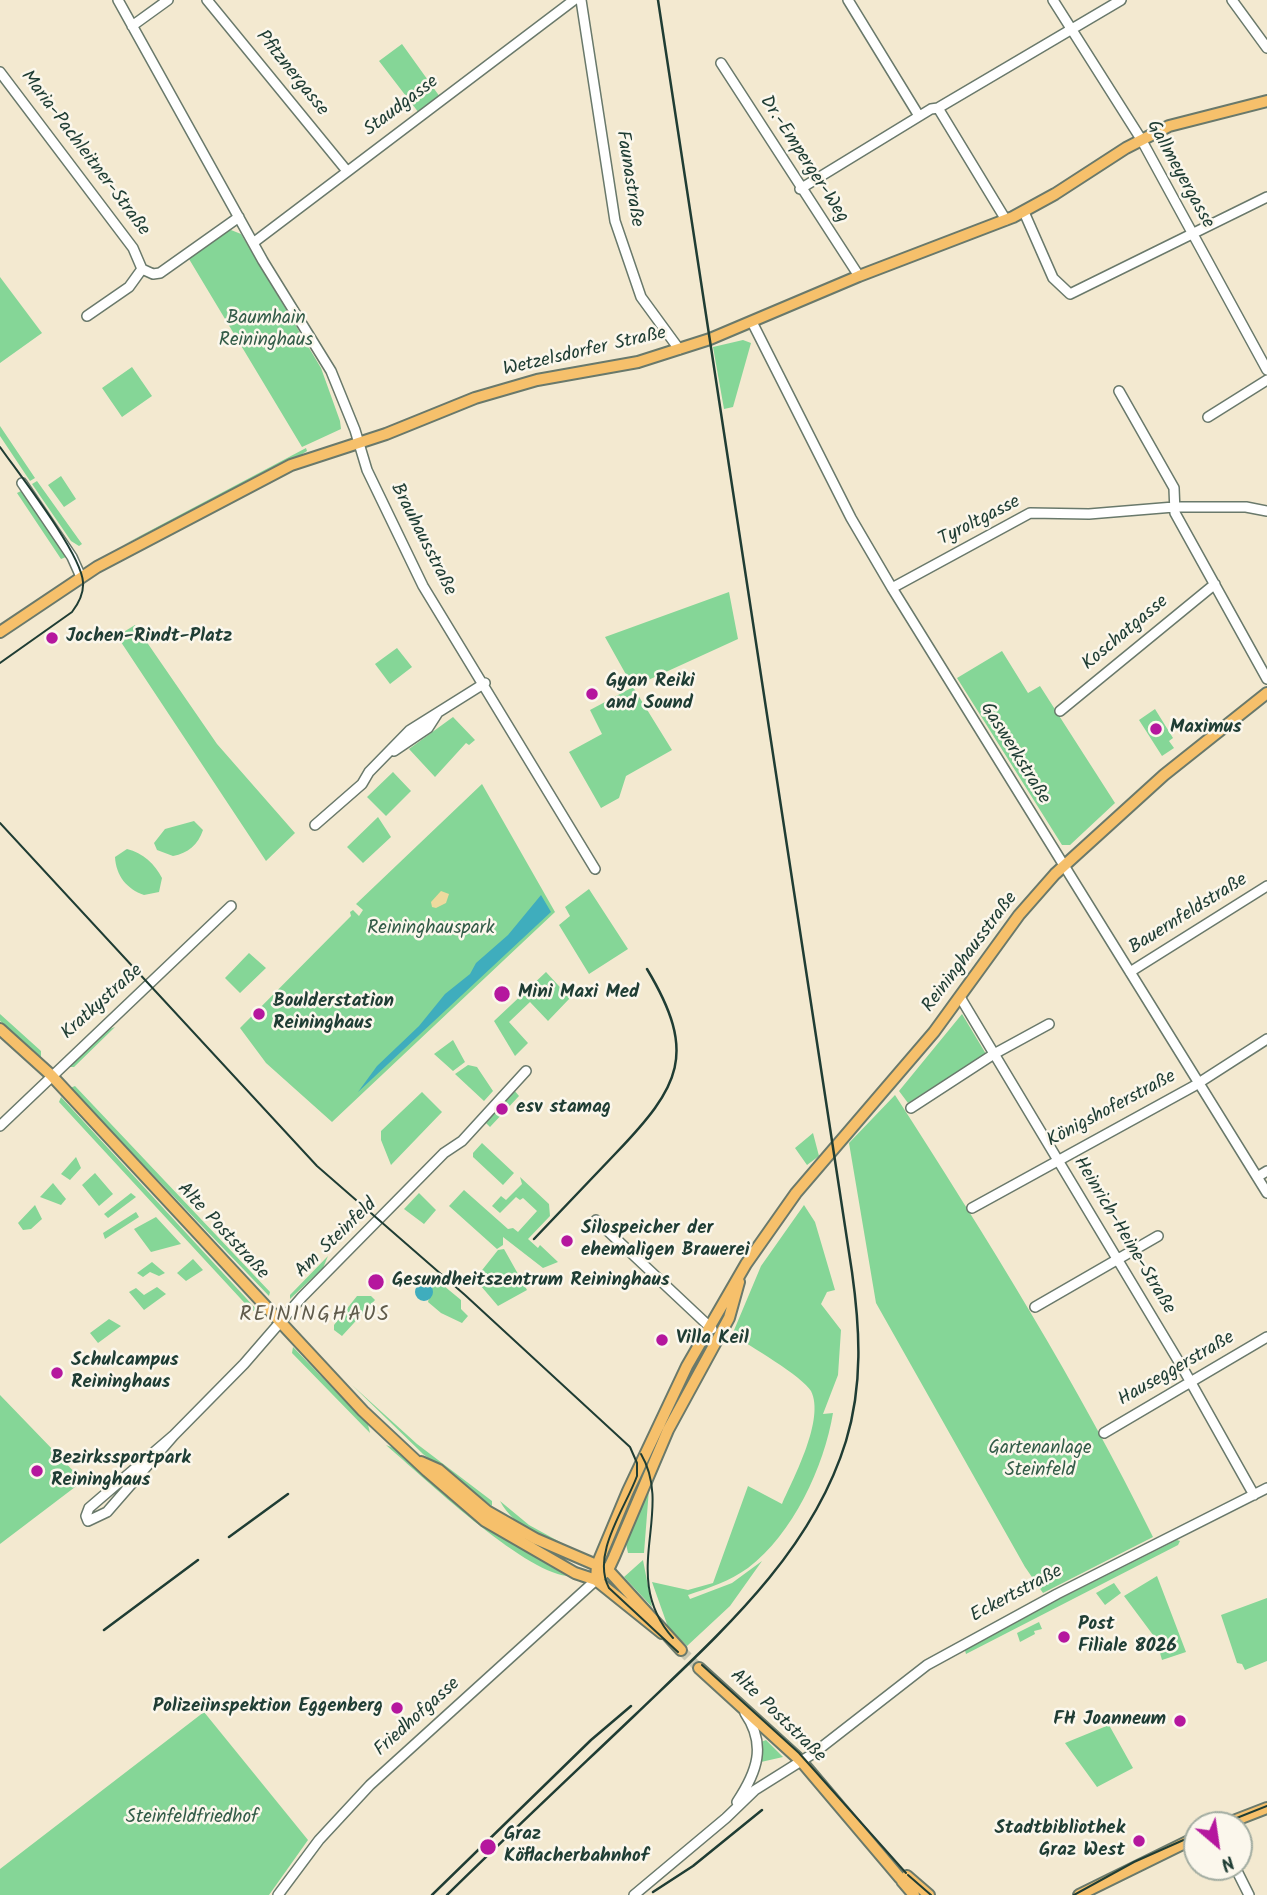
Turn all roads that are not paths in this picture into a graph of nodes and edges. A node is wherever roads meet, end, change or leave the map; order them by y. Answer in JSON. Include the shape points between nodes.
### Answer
{"nodes":[{"id":1,"x":118,"y":0,"type":"edge"},
{"id":2,"x":168,"y":0,"type":"edge"},
{"id":3,"x":207,"y":0,"type":"edge"},
{"id":4,"x":574,"y":0,"type":"edge"},
{"id":5,"x":581,"y":0,"type":"edge"},
{"id":6,"x":848,"y":0,"type":"edge"},
{"id":7,"x":1053,"y":0,"type":"edge"},
{"id":8,"x":1121,"y":0,"type":"edge"},
{"id":9,"x":1232,"y":0,"type":"edge"},
{"id":10,"x":132,"y":26,"type":"junction"},
{"id":11,"x":1073,"y":30,"type":"junction"},
{"id":12,"x":1267,"y":48,"type":"edge"},
{"id":13,"x":721,"y":63,"type":"dead end"},
{"id":14,"x":0,"y":72,"type":"edge"},
{"id":15,"x":1267,"y":101,"type":"edge"},
{"id":16,"x":938,"y":108,"type":"junction"},
{"id":17,"x":919,"y":116,"type":"junction"},
{"id":18,"x":1141,"y":139,"type":"junction"},
{"id":19,"x":347,"y":171,"type":"junction"},
{"id":20,"x":800,"y":189,"type":"junction"},
{"id":21,"x":1267,"y":197,"type":"edge"},
{"id":22,"x":1024,"y":212,"type":"junction"},
{"id":23,"x":239,"y":217,"type":"junction"},
{"id":24,"x":1006,"y":220,"type":"junction"},
{"id":25,"x":1192,"y":236,"type":"junction"},
{"id":26,"x":253,"y":243,"type":"junction"},
{"id":27,"x":142,"y":269,"type":"junction"},
{"id":28,"x":859,"y":276,"type":"junction"},
{"id":29,"x":87,"y":316,"type":"dead end"},
{"id":30,"x":752,"y":322,"type":"junction"},
{"id":31,"x":679,"y":349,"type":"junction"},
{"id":32,"x":1267,"y":370,"type":"edge"},
{"id":33,"x":1267,"y":380,"type":"edge"},
{"id":34,"x":1119,"y":391,"type":"dead end"},
{"id":35,"x":1208,"y":417,"type":"dead end"},
{"id":36,"x":359,"y":443,"type":"junction"},
{"id":37,"x":22,"y":483,"type":"dead end"},
{"id":38,"x":1174,"y":507,"type":"junction"},
{"id":39,"x":1267,"y":511,"type":"edge"},
{"id":40,"x":81,"y":577,"type":"junction"},
{"id":41,"x":1215,"y":584,"type":"junction"},
{"id":42,"x":892,"y":589,"type":"junction"},
{"id":43,"x":0,"y":632,"type":"edge"},
{"id":44,"x":1267,"y":679,"type":"edge"},
{"id":45,"x":485,"y":683,"type":"junction"},
{"id":46,"x":1267,"y":693,"type":"edge"},
{"id":47,"x":1060,"y":712,"type":"dead end"},
{"id":48,"x":315,"y":825,"type":"dead end"},
{"id":49,"x":1063,"y":866,"type":"junction"},
{"id":50,"x":595,"y":869,"type":"dead end"},
{"id":51,"x":1267,"y":886,"type":"edge"},
{"id":52,"x":231,"y":906,"type":"dead end"},
{"id":53,"x":1130,"y":972,"type":"junction"},
{"id":54,"x":960,"y":997,"type":"junction"},
{"id":55,"x":1049,"y":1024,"type":"dead end"},
{"id":56,"x":0,"y":1028,"type":"edge"},
{"id":57,"x":1267,"y":1039,"type":"edge"},
{"id":58,"x":994,"y":1054,"type":"junction"},
{"id":59,"x":526,"y":1071,"type":"dead end"},
{"id":60,"x":51,"y":1076,"type":"junction"},
{"id":61,"x":1198,"y":1082,"type":"junction"},
{"id":62,"x":911,"y":1108,"type":"dead end"},
{"id":63,"x":0,"y":1126,"type":"edge"},
{"id":64,"x":1056,"y":1160,"type":"junction"},
{"id":65,"x":1267,"y":1171,"type":"edge"},
{"id":66,"x":1257,"y":1177,"type":"junction"},
{"id":67,"x":1267,"y":1194,"type":"edge"},
{"id":68,"x":972,"y":1209,"type":"dead end"},
{"id":69,"x":596,"y":1220,"type":"dead end"},
{"id":70,"x":1158,"y":1236,"type":"dead end"},
{"id":71,"x":1116,"y":1260,"type":"junction"},
{"id":72,"x":742,"y":1272,"type":"junction"},
{"id":73,"x":1035,"y":1307,"type":"dead end"},
{"id":74,"x":281,"y":1321,"type":"junction"},
{"id":75,"x":710,"y":1326,"type":"junction"},
{"id":76,"x":719,"y":1336,"type":"junction"},
{"id":77,"x":1267,"y":1337,"type":"edge"},
{"id":78,"x":1190,"y":1382,"type":"junction"},
{"id":79,"x":1104,"y":1433,"type":"dead end"},
{"id":80,"x":174,"y":1435,"type":"junction"},
{"id":81,"x":418,"y":1461,"type":"junction"},
{"id":82,"x":641,"y":1462,"type":"junction"},
{"id":83,"x":649,"y":1471,"type":"junction"},
{"id":84,"x":1267,"y":1488,"type":"edge"},
{"id":85,"x":1250,"y":1496,"type":"junction"},
{"id":86,"x":602,"y":1568,"type":"junction"},
{"id":87,"x":596,"y":1580,"type":"junction"},
{"id":88,"x":662,"y":1633,"type":"junction"},
{"id":89,"x":681,"y":1650,"type":"tunnel mouth"},
{"id":90,"x":699,"y":1668,"type":"tunnel mouth"},
{"id":91,"x":737,"y":1701,"type":"junction"},
{"id":92,"x":801,"y":1762,"type":"junction"},
{"id":93,"x":726,"y":1818,"type":"junction"},
{"id":94,"x":1183,"y":1844,"type":"edge"},
{"id":95,"x":903,"y":1877,"type":"junction"},
{"id":96,"x":278,"y":1895,"type":"edge"},
{"id":97,"x":634,"y":1895,"type":"edge"},
{"id":98,"x":914,"y":1895,"type":"edge"},
{"id":99,"x":929,"y":1895,"type":"edge"},
{"id":100,"x":1079,"y":1895,"type":"edge"}],
"edges":[{"from":1,"to":10,"type":"street","name":"Brauhausstraße"},
{"from":2,"to":10,"type":"street"},
{"from":3,"to":19,"type":"street","name":"Pfitznergasse"},
{"from":4,"to":19,"type":"street","name":"Staudgasse"},
{"from":5,"to":31,"type":"street","name":"Faunastraße","via":[[617,231],[641,296]]},
{"from":6,"to":17,"type":"street"},
{"from":7,"to":11,"type":"street","name":"Gallmeyergasse"},
{"from":8,"to":11,"type":"street"},
{"from":9,"to":12,"type":"street"},
{"from":10,"to":23,"type":"street","name":"Brauhausstraße"},
{"from":11,"to":16,"type":"street"},
{"from":11,"to":18,"type":"street","name":"Gallmeyergasse"},
{"from":13,"to":20,"type":"street","name":"Dr.-Emperger-Weg"},
{"from":14,"to":27,"type":"street","name":"Maria-Pachleitner-Straße","via":[[133,248]]},
{"from":15,"to":18,"type":"main road","name":"Wetzelsdorfer Straße","via":[[1170,126]]},
{"from":16,"to":17,"type":"street"},
{"from":16,"to":24,"type":"street"},
{"from":17,"to":20,"type":"street"},
{"from":18,"to":22,"type":"main road","name":"Wetzelsdorfer Straße"},
{"from":18,"to":25,"type":"street","name":"Gallmeyergasse"},
{"from":19,"to":26,"type":"street","name":"Staudgasse"},
{"from":20,"to":28,"type":"street","name":"Dr.-Emperger-Weg"},
{"from":21,"to":25,"type":"street"},
{"from":22,"to":24,"type":"main road","name":"Wetzelsdorfer Straße"},
{"from":22,"to":25,"type":"street","via":[[1053,278],[1070,294]]},
{"from":23,"to":26,"type":"street","name":"Brauhausstraße"},
{"from":23,"to":27,"type":"street","via":[[160,273]]},
{"from":24,"to":28,"type":"main road","name":"Wetzelsdorfer Straße"},
{"from":25,"to":32,"type":"street","name":"Gallmeyergasse"},
{"from":26,"to":36,"type":"street","name":"Brauhausstraße","via":[[331,371]]},
{"from":27,"to":29,"type":"street","name":"Maria-Pachleitner-Straße","via":[[129,287]]},
{"from":28,"to":30,"type":"main road","name":"Wetzelsdorfer Straße"},
{"from":30,"to":31,"type":"main road","name":"Wetzelsdorfer Straße"},
{"from":30,"to":42,"type":"street","name":"Gaswerkstraße"},
{"from":31,"to":36,"type":"main road","name":"Wetzelsdorfer Straße","via":[[485,395]]},
{"from":33,"to":35,"type":"street"},
{"from":34,"to":38,"type":"street","via":[[1174,488]]},
{"from":36,"to":40,"type":"main road","name":"Wetzelsdorfer Straße","via":[[291,465]]},
{"from":36,"to":45,"type":"street","name":"Brauhausstraße","via":[[367,470],[423,586]]},
{"from":37,"to":40,"type":"street"},
{"from":38,"to":39,"type":"street"},
{"from":38,"to":41,"type":"street"},
{"from":38,"to":42,"type":"street","name":"Tyroltgasse","via":[[1030,513]]},
{"from":40,"to":43,"type":"main road","name":"Wetzelsdorfer Straße"},
{"from":41,"to":44,"type":"street"},
{"from":41,"to":47,"type":"street","name":"Koschatgasse"},
{"from":42,"to":49,"type":"street","name":"Gaswerkstraße"},
{"from":45,"to":48,"type":"street","via":[[437,714],[428,728],[393,751]]},
{"from":45,"to":50,"type":"street","name":"Brauhausstraße"},
{"from":46,"to":49,"type":"main road","name":"Reininghausstraße","via":[[1164,775]]},
{"from":49,"to":53,"type":"street","name":"Gaswerkstraße"},
{"from":49,"to":54,"type":"main road","name":"Reininghausstraße","via":[[1018,915]]},
{"from":51,"to":53,"type":"street","name":"Bauernfeldstraße"},
{"from":52,"to":60,"type":"street","name":"Kratkystraße"},
{"from":53,"to":61,"type":"street","name":"Gaswerkstraße"},
{"from":54,"to":58,"type":"street","name":"Heinrich-Heine-Straße"},
{"from":54,"to":72,"type":"main road","name":"Reininghausstraße","via":[[796,1193]]},
{"from":55,"to":58,"type":"street"},
{"from":56,"to":60,"type":"main road","name":"Alte Poststraße"},
{"from":57,"to":61,"type":"street","name":"Königshoferstraße"},
{"from":58,"to":62,"type":"street"},
{"from":58,"to":64,"type":"street","name":"Heinrich-Heine-Straße"},
{"from":59,"to":74,"type":"street","name":"Am Steinfeld"},
{"from":60,"to":63,"type":"street","name":"Kratkystraße"},
{"from":60,"to":74,"type":"main road","name":"Alte Poststraße"},
{"from":61,"to":64,"type":"street","name":"Königshoferstraße"},
{"from":61,"to":66,"type":"street","name":"Gaswerkstraße"},
{"from":64,"to":68,"type":"street","name":"Königshoferstraße"},
{"from":64,"to":71,"type":"street","name":"Heinrich-Heine-Straße"},
{"from":65,"to":66,"type":"street"},
{"from":66,"to":67,"type":"street","name":"Gaswerkstraße"},
{"from":69,"to":75,"type":"street"},
{"from":70,"to":71,"type":"street"},
{"from":71,"to":73,"type":"street"},
{"from":71,"to":78,"type":"street","name":"Heinrich-Heine-Straße"},
{"from":72,"to":75,"type":"main road","name":"Reininghausstraße"},
{"from":72,"to":76,"type":"main road","name":"Reininghausstraße","via":[[732,1311]]},
{"from":74,"to":80,"type":"street","name":"Am Steinfeld"},
{"from":74,"to":81,"type":"main road","name":"Alte Poststraße","via":[[363,1411]]},
{"from":75,"to":76,"type":"street"},
{"from":75,"to":82,"type":"main road","name":"Reininghausstraße"},
{"from":76,"to":83,"type":"main road","name":"Reininghausstraße"},
{"from":77,"to":78,"type":"street","name":"Hauseggerstraße"},
{"from":78,"to":79,"type":"street","name":"Hauseggerstraße"},
{"from":78,"to":85,"type":"street","name":"Heinrich-Heine-Straße"},
{"from":80,"to":80,"type":"street","name":"Am Steinfeld","via":[[89,1508],[88,1521],[107,1512]]},
{"from":81,"to":86,"type":"main road","name":"Alte Poststraße","via":[[439,1470],[487,1511]]},
{"from":81,"to":87,"type":"main road","name":"Alte Poststraße","via":[[500,1531]]},
{"from":82,"to":83,"type":"main road"},
{"from":82,"to":86,"type":"main road","name":"Reininghausstraße"},
{"from":83,"to":86,"type":"main road","name":"Reininghausstraße"},
{"from":84,"to":85,"type":"street","name":"Eckertstraße"},
{"from":85,"to":92,"type":"street","name":"Eckertstraße","via":[[927,1665]]},
{"from":86,"to":87,"type":"main road","name":"Reininghausstraße"},
{"from":86,"to":88,"type":"main road","name":"Alte Poststraße"},
{"from":87,"to":88,"type":"main road","name":"Alte Poststraße"},
{"from":87,"to":96,"type":"street","name":"Friedhofgasse","via":[[370,1785],[319,1840]]},
{"from":88,"to":89,"type":"main road","name":"Alte Poststraße"},
{"from":90,"to":91,"type":"main road","name":"Alte Poststraße"},
{"from":91,"to":92,"type":"main road","name":"Alte Poststraße"},
{"from":91,"to":93,"type":"street","via":[[756,1735],[759,1755],[752,1782]]},
{"from":92,"to":93,"type":"street","name":"Eckertstraße","via":[[755,1790]]},
{"from":92,"to":95,"type":"main road","name":"Alte Poststraße"},
{"from":93,"to":97,"type":"street"},
{"from":94,"to":100,"type":"main road"},
{"from":95,"to":98,"type":"main road","name":"Alte Poststraße"},
{"from":95,"to":99,"type":"main road","name":"Alte Poststraße"}]}
